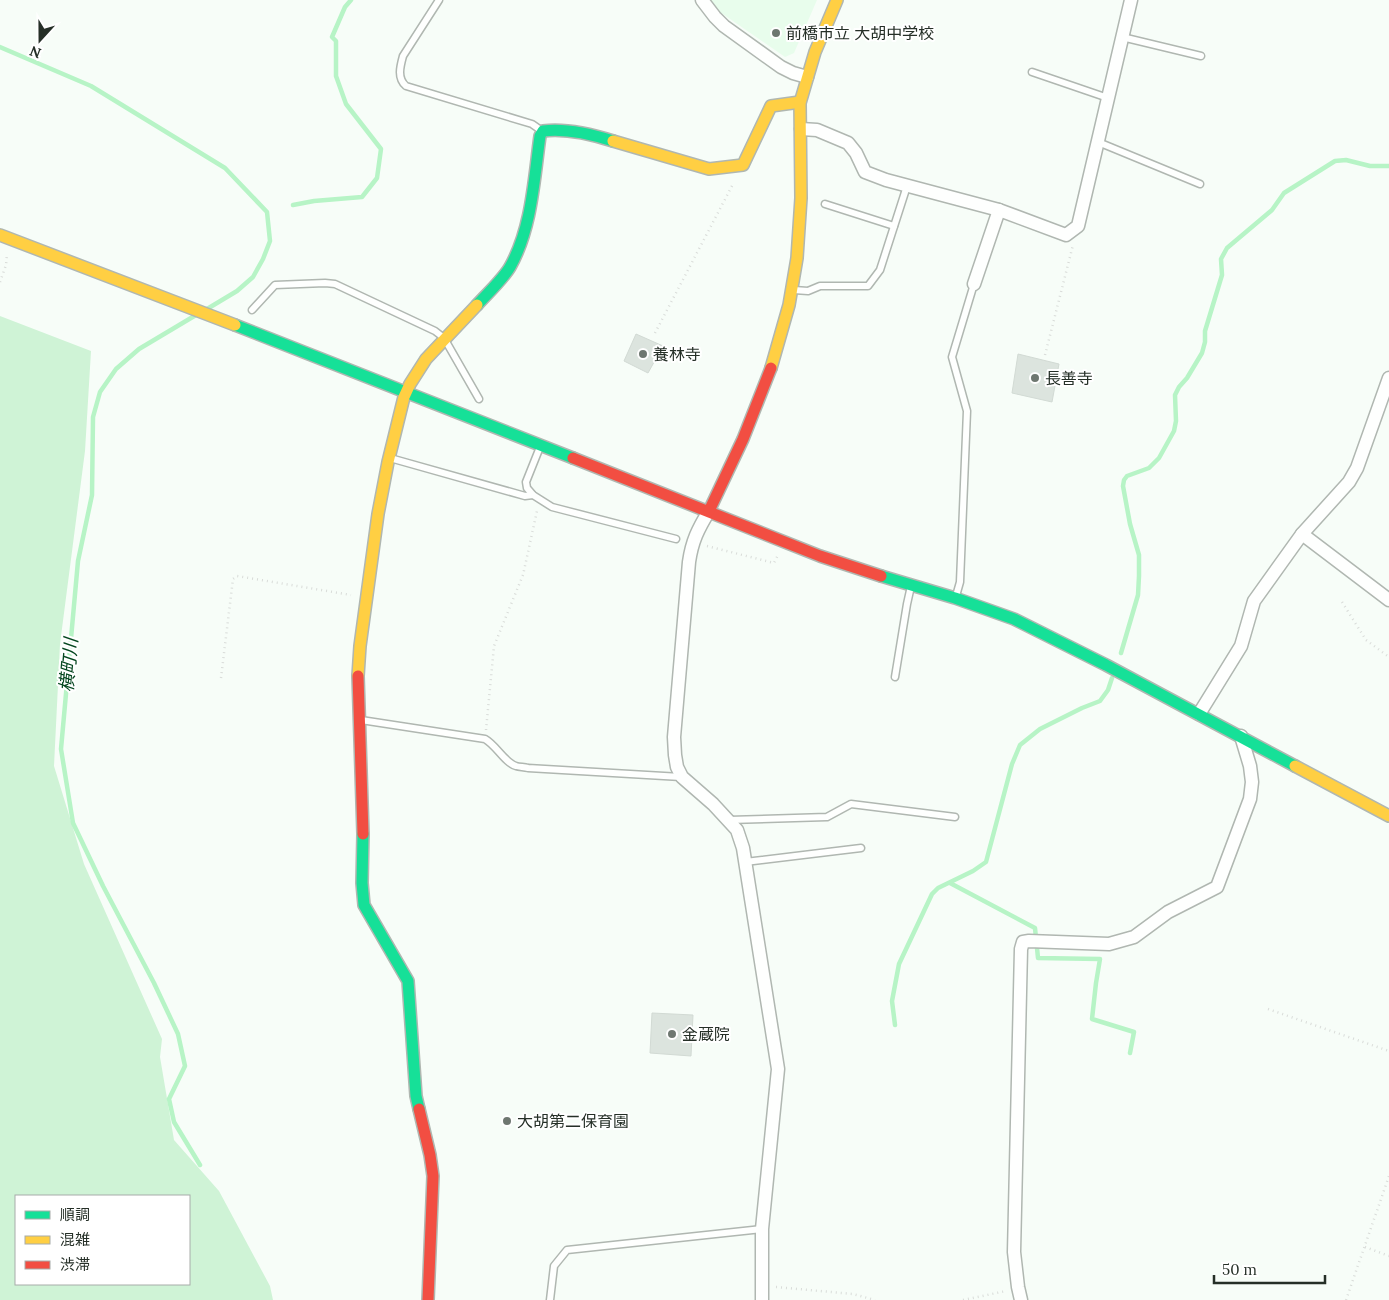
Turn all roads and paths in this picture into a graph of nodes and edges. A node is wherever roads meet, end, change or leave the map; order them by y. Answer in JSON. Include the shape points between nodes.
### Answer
{"nodes":[{"id":1,"x":439,"y":0,"type":"edge"},
{"id":2,"x":702,"y":0,"type":"edge"},
{"id":3,"x":837,"y":0,"type":"edge"},
{"id":4,"x":1128,"y":1,"type":"edge"},
{"id":5,"x":1122,"y":37,"type":"junction"},
{"id":6,"x":1201,"y":56,"type":"dead end"},
{"id":7,"x":1032,"y":72,"type":"dead end"},
{"id":8,"x":807,"y":77,"type":"junction"},
{"id":9,"x":1108,"y":98,"type":"junction"},
{"id":10,"x":800,"y":102,"type":"junction"},
{"id":11,"x":801,"y":129,"type":"junction"},
{"id":12,"x":543,"y":131,"type":"junction"},
{"id":13,"x":1098,"y":142,"type":"junction"},
{"id":14,"x":742,"y":165,"type":"junction"},
{"id":15,"x":1200,"y":184,"type":"dead end"},
{"id":16,"x":907,"y":186,"type":"junction"},
{"id":17,"x":825,"y":204,"type":"dead end"},
{"id":18,"x":999,"y":210,"type":"junction"},
{"id":19,"x":894,"y":226,"type":"junction"},
{"id":20,"x":1078,"y":226,"type":"junction"},
{"id":21,"x":0,"y":235,"type":"edge"},
{"id":22,"x":8,"y":253,"type":"dead end"},
{"id":23,"x":0,"y":282,"type":"edge"},
{"id":24,"x":974,"y":284,"type":"joint"},
{"id":25,"x":792,"y":290,"type":"junction"},
{"id":26,"x":252,"y":310,"type":"dead end"},
{"id":27,"x":655,"y":333,"type":"dead end"},
{"id":28,"x":444,"y":338,"type":"junction"},
{"id":29,"x":1045,"y":355,"type":"dead end"},
{"id":30,"x":1389,"y":378,"type":"edge"},
{"id":31,"x":406,"y":393,"type":"junction"},
{"id":32,"x":480,"y":399,"type":"dead end"},
{"id":33,"x":540,"y":446,"type":"junction"},
{"id":34,"x":389,"y":458,"type":"junction"},
{"id":35,"x":536,"y":497,"type":"junction"},
{"id":36,"x":709,"y":511,"type":"junction"},
{"id":37,"x":1302,"y":534,"type":"junction"},
{"id":38,"x":676,"y":539,"type":"dead end"},
{"id":39,"x":783,"y":542,"type":"junction"},
{"id":40,"x":707,"y":546,"type":"dead end"},
{"id":41,"x":912,"y":585,"type":"junction"},
{"id":42,"x":367,"y":598,"type":"junction"},
{"id":43,"x":955,"y":598,"type":"junction"},
{"id":44,"x":1389,"y":600,"type":"edge"},
{"id":45,"x":1342,"y":602,"type":"dead end"},
{"id":46,"x":1389,"y":657,"type":"edge"},
{"id":47,"x":895,"y":677,"type":"dead end"},
{"id":48,"x":221,"y":678,"type":"dead end"},
{"id":49,"x":1199,"y":714,"type":"junction"},
{"id":50,"x":360,"y":720,"type":"junction"},
{"id":51,"x":1241,"y":736,"type":"junction"},
{"id":52,"x":485,"y":739,"type":"junction"},
{"id":53,"x":682,"y":777,"type":"junction"},
{"id":54,"x":1389,"y":816,"type":"edge"},
{"id":55,"x":955,"y":817,"type":"dead end"},
{"id":56,"x":728,"y":820,"type":"junction"},
{"id":57,"x":861,"y":848,"type":"dead end"},
{"id":58,"x":745,"y":862,"type":"junction"},
{"id":59,"x":1268,"y":1009,"type":"dead end"},
{"id":60,"x":1389,"y":1051,"type":"edge"},
{"id":61,"x":1389,"y":1176,"type":"edge"},
{"id":62,"x":762,"y":1229,"type":"junction"},
{"id":63,"x":1364,"y":1247,"type":"junction"},
{"id":64,"x":1389,"y":1256,"type":"edge"},
{"id":65,"x":762,"y":1286,"type":"junction"},
{"id":66,"x":1018,"y":1287,"type":"junction"},
{"id":67,"x":428,"y":1300,"type":"edge"},
{"id":68,"x":550,"y":1300,"type":"edge"},
{"id":69,"x":762,"y":1300,"type":"edge"},
{"id":70,"x":875,"y":1300,"type":"edge"},
{"id":71,"x":963,"y":1300,"type":"edge"},
{"id":72,"x":1021,"y":1300,"type":"edge"},
{"id":73,"x":1346,"y":1300,"type":"edge"}],
"edges":[{"from":1,"to":12,"type":"lane","via":[[404,56],[400,65],[402,82],[406,86],[532,124]]},
{"from":2,"to":8,"type":"street","via":[[724,26],[782,67]]},
{"from":3,"to":8,"type":"street"},
{"from":4,"to":5,"type":"street"},
{"from":5,"to":6,"type":"lane"},
{"from":5,"to":9,"type":"street"},
{"from":7,"to":9,"type":"lane"},
{"from":8,"to":10,"type":"street"},
{"from":9,"to":13,"type":"street"},
{"from":10,"to":11,"type":"street"},
{"from":10,"to":14,"type":"street","via":[[771,106]]},
{"from":11,"to":16,"type":"street","via":[[817,130],[848,143],[865,172]]},
{"from":11,"to":25,"type":"street","via":[[800,219]]},
{"from":12,"to":14,"type":"street","via":[[570,131],[604,138],[709,169]]},
{"from":12,"to":28,"type":"street","via":[[526,227],[515,260]]},
{"from":13,"to":15,"type":"lane"},
{"from":13,"to":20,"type":"street"},
{"from":14,"to":27,"type":"path"},
{"from":16,"to":18,"type":"street"},
{"from":16,"to":19,"type":"lane"},
{"from":17,"to":19,"type":"lane"},
{"from":18,"to":20,"type":"street","via":[[1066,235]]},
{"from":18,"to":24,"type":"street"},
{"from":19,"to":25,"type":"lane","via":[[880,270],[868,286],[820,286],[808,291]]},
{"from":20,"to":29,"type":"path"},
{"from":21,"to":31,"type":"street"},
{"from":22,"to":23,"type":"path"},
{"from":24,"to":43,"type":"lane","via":[[952,357],[967,411],[960,582]]},
{"from":25,"to":36,"type":"street","via":[[767,383]]},
{"from":26,"to":28,"type":"lane","via":[[275,285],[335,284]]},
{"from":28,"to":31,"type":"street","via":[[412,379]]},
{"from":28,"to":32,"type":"lane"},
{"from":30,"to":37,"type":"street","via":[[1357,468],[1349,482]]},
{"from":31,"to":33,"type":"street"},
{"from":31,"to":34,"type":"street"},
{"from":33,"to":35,"type":"lane","via":[[526,482]]},
{"from":33,"to":36,"type":"street"},
{"from":34,"to":35,"type":"lane"},
{"from":34,"to":42,"type":"street"},
{"from":35,"to":38,"type":"lane","via":[[552,506]]},
{"from":35,"to":52,"type":"path","via":[[534,530],[523,575],[494,646]]},
{"from":36,"to":39,"type":"street"},
{"from":36,"to":53,"type":"street","via":[[692,544],[689,562],[674,737],[677,767]]},
{"from":37,"to":44,"type":"street"},
{"from":37,"to":49,"type":"street","via":[[1254,601],[1241,646]]},
{"from":39,"to":40,"type":"path","via":[[774,563]]},
{"from":39,"to":41,"type":"street"},
{"from":41,"to":43,"type":"street"},
{"from":41,"to":47,"type":"lane"},
{"from":42,"to":48,"type":"path","via":[[237,576],[233,580]]},
{"from":42,"to":50,"type":"street","via":[[358,666]]},
{"from":43,"to":49,"type":"street","via":[[1014,619]]},
{"from":45,"to":46,"type":"path","via":[[1366,640]]},
{"from":49,"to":51,"type":"street"},
{"from":50,"to":52,"type":"lane"},
{"from":50,"to":67,"type":"street","via":[[364,905],[408,981],[416,1096],[433,1176]]},
{"from":51,"to":54,"type":"street"},
{"from":51,"to":66,"type":"street","via":[[1250,766],[1250,799],[1218,887],[1168,912],[1134,937],[1109,944],[1023,942],[1014,1252]]},
{"from":52,"to":53,"type":"lane","via":[[514,766]]},
{"from":53,"to":56,"type":"street"},
{"from":55,"to":56,"type":"lane","via":[[851,804],[828,818]]},
{"from":56,"to":58,"type":"street","via":[[737,830]]},
{"from":57,"to":58,"type":"lane"},
{"from":58,"to":62,"type":"street","via":[[778,1069]]},
{"from":59,"to":60,"type":"path"},
{"from":61,"to":63,"type":"path"},
{"from":62,"to":65,"type":"street"},
{"from":62,"to":68,"type":"lane","via":[[567,1250],[554,1266]]},
{"from":63,"to":64,"type":"path"},
{"from":63,"to":73,"type":"path"},
{"from":65,"to":69,"type":"street"},
{"from":65,"to":70,"type":"path","via":[[854,1294]]},
{"from":66,"to":71,"type":"path"},
{"from":66,"to":72,"type":"street"}]}
